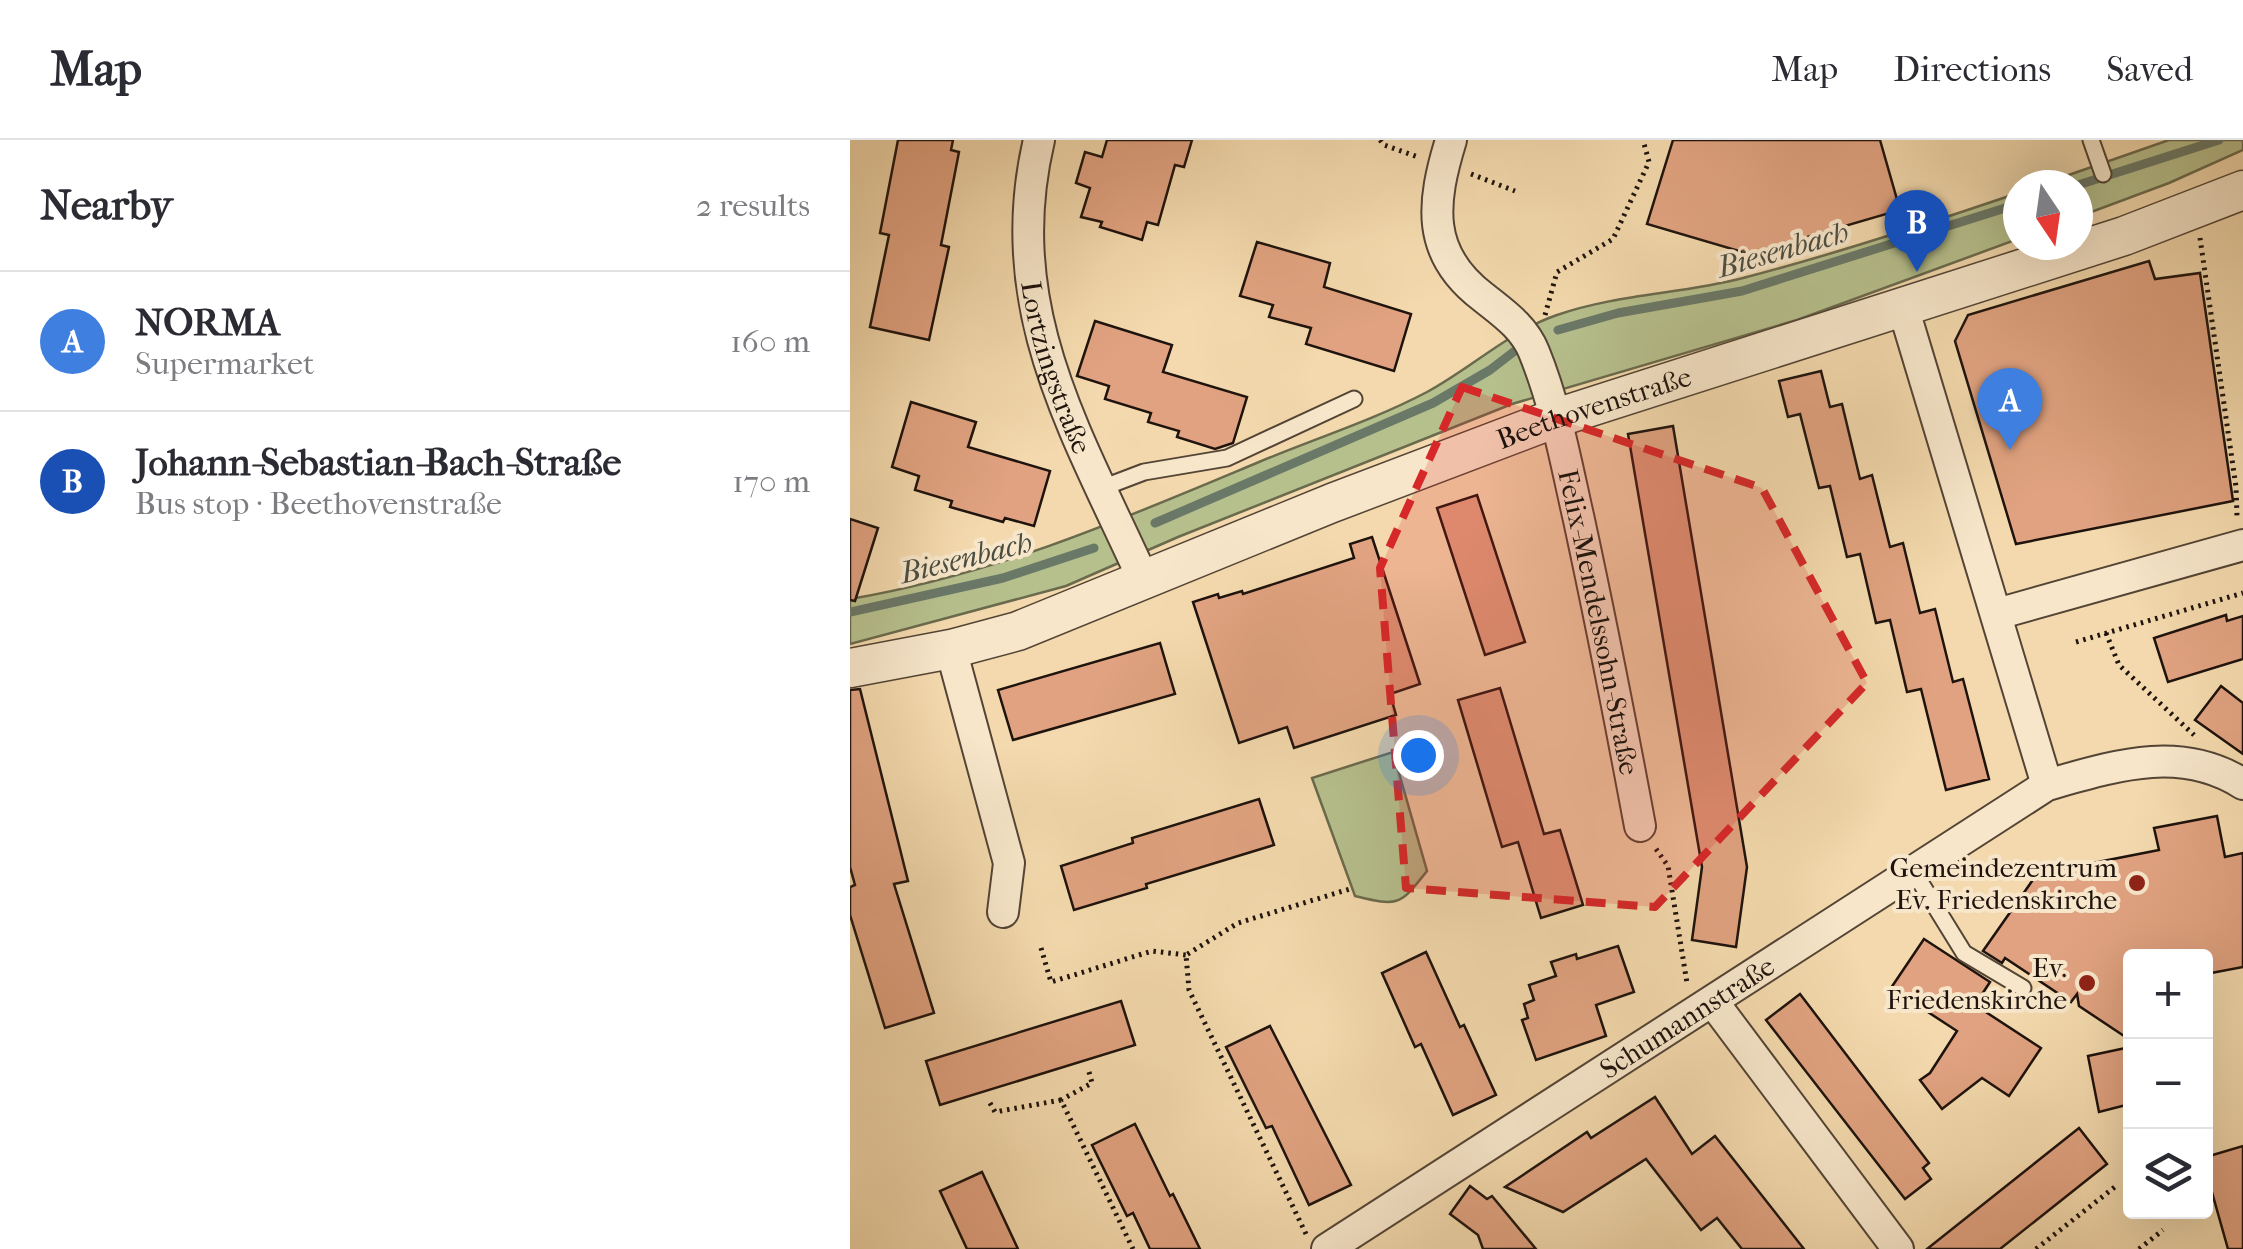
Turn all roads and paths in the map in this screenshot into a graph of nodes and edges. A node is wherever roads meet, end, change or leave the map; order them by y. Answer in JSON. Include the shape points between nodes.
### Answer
{"nodes":[{"id":1,"x":1039,"y":140,"type":"edge"},
{"id":2,"x":1451,"y":140,"type":"edge"},
{"id":3,"x":1643,"y":140,"type":"edge"},
{"id":4,"x":2092,"y":140,"type":"edge"},
{"id":5,"x":2102,"y":174,"type":"dead end"},
{"id":6,"x":2243,"y":190,"type":"edge"},
{"id":7,"x":2198,"y":228,"type":"dead end"},
{"id":8,"x":1903,"y":307,"type":"junction"},
{"id":9,"x":1541,"y":326,"type":"dead end"},
{"id":10,"x":1354,"y":399,"type":"dead end"},
{"id":11,"x":1556,"y":418,"type":"junction"},
{"id":12,"x":1102,"y":488,"type":"junction"},
{"id":13,"x":2240,"y":531,"type":"edge"},
{"id":14,"x":1144,"y":581,"type":"junction"},
{"id":15,"x":2243,"y":592,"type":"edge"},
{"id":16,"x":1997,"y":614,"type":"junction"},
{"id":17,"x":2106,"y":633,"type":"junction"},
{"id":18,"x":2076,"y":642,"type":"dead end"},
{"id":19,"x":951,"y":649,"type":"junction"},
{"id":20,"x":850,"y":668,"type":"edge"},
{"id":21,"x":2204,"y":744,"type":"dead end"},
{"id":22,"x":2243,"y":784,"type":"edge"},
{"id":23,"x":2047,"y":785,"type":"junction"},
{"id":24,"x":1640,"y":826,"type":"dead end"},
{"id":25,"x":1668,"y":866,"type":"dead end"},
{"id":26,"x":1914,"y":872,"type":"junction"},
{"id":27,"x":1352,"y":888,"type":"dead end"},
{"id":28,"x":1004,"y":912,"type":"dead end"},
{"id":29,"x":1041,"y":948,"type":"dead end"},
{"id":30,"x":1186,"y":955,"type":"junction"},
{"id":31,"x":2023,"y":988,"type":"dead end"},
{"id":32,"x":1701,"y":1000,"type":"junction"},
{"id":33,"x":1090,"y":1072,"type":"dead end"},
{"id":34,"x":1062,"y":1100,"type":"junction"},
{"id":35,"x":990,"y":1103,"type":"dead end"},
{"id":36,"x":2116,"y":1186,"type":"dead end"},
{"id":37,"x":2163,"y":1230,"type":"dead end"},
{"id":38,"x":1327,"y":1245,"type":"edge"},
{"id":39,"x":1133,"y":1249,"type":"edge"},
{"id":40,"x":1898,"y":1249,"type":"edge"},
{"id":41,"x":2036,"y":1249,"type":"edge"},
{"id":42,"x":2138,"y":1249,"type":"edge"}],
"edges":[{"from":1,"to":12,"type":"street","name":"Lortzingstraße","via":[[1028,207],[1033,299],[1059,396]]},
{"from":2,"to":11,"type":"street","via":[[1436,209],[1444,252],[1527,338]]},
{"from":3,"to":9,"type":"path","via":[[1649,162],[1613,239],[1557,272]]},
{"from":4,"to":5,"type":"lane"},
{"from":6,"to":8,"type":"street","name":"Beethovenstraße"},
{"from":7,"to":13,"type":"path"},
{"from":8,"to":11,"type":"street","name":"Beethovenstraße"},
{"from":8,"to":16,"type":"street"},
{"from":10,"to":12,"type":"lane","via":[[1227,458],[1144,472]]},
{"from":11,"to":14,"type":"street","name":"Beethovenstraße"},
{"from":11,"to":24,"type":"street","name":"Felix-Mendelssohn-Straße"},
{"from":12,"to":14,"type":"street","name":"Lortzingstraße"},
{"from":13,"to":16,"type":"street"},
{"from":14,"to":19,"type":"street","name":"Beethovenstraße","via":[[1046,621]]},
{"from":15,"to":17,"type":"path"},
{"from":16,"to":23,"type":"street"},
{"from":17,"to":18,"type":"path"},
{"from":17,"to":21,"type":"path","via":[[2119,665]]},
{"from":19,"to":20,"type":"street","name":"Beethovenstraße"},
{"from":19,"to":28,"type":"street","via":[[1009,863]]},
{"from":22,"to":23,"type":"street","name":"Schumannstraße","via":[[2196,763],[2162,760]]},
{"from":23,"to":26,"type":"street","name":"Schumannstraße"},
{"from":25,"to":32,"type":"path"},
{"from":26,"to":31,"type":"lane","via":[[1964,953]]},
{"from":26,"to":32,"type":"street","name":"Schumannstraße"},
{"from":27,"to":30,"type":"path","via":[[1238,922]]},
{"from":29,"to":30,"type":"path","via":[[1051,982],[1152,951]]},
{"from":30,"to":38,"type":"path","via":[[1189,990]]},
{"from":32,"to":38,"type":"street","name":"Schumannstraße"},
{"from":32,"to":40,"type":"street"},
{"from":33,"to":34,"type":"path","via":[[1092,1083]]},
{"from":34,"to":35,"type":"path","via":[[995,1112]]},
{"from":34,"to":39,"type":"path"},
{"from":36,"to":41,"type":"path"},
{"from":37,"to":42,"type":"path"}]}
